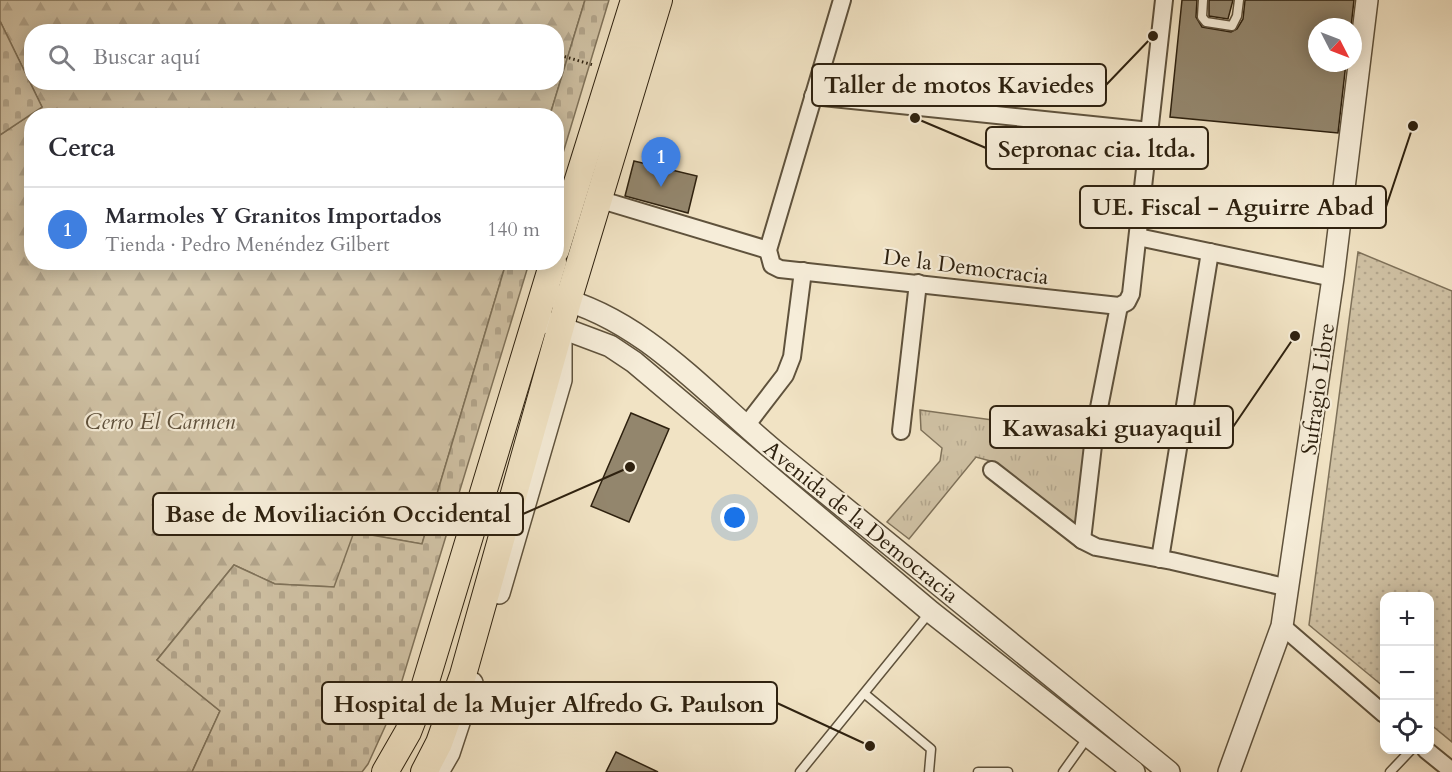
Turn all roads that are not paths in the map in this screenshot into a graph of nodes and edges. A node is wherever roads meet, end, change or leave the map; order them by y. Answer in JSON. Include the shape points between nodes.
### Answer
{"nodes":[{"id":1,"x":634,"y":0,"type":"edge"},
{"id":2,"x":659,"y":0,"type":"edge"},
{"id":3,"x":842,"y":0,"type":"edge"},
{"id":4,"x":1164,"y":0,"type":"edge"},
{"id":5,"x":1203,"y":0,"type":"edge"},
{"id":6,"x":1239,"y":0,"type":"edge"},
{"id":7,"x":1367,"y":0,"type":"edge"},
{"id":8,"x":813,"y":96,"type":"junction"},
{"id":9,"x":1150,"y":131,"type":"junction"},
{"id":10,"x":598,"y":199,"type":"junction"},
{"id":11,"x":564,"y":224,"type":"edge"},
{"id":12,"x":1138,"y":237,"type":"junction"},
{"id":13,"x":768,"y":250,"type":"junction"},
{"id":14,"x":1210,"y":252,"type":"junction"},
{"id":15,"x":550,"y":270,"type":"edge"},
{"id":16,"x":803,"y":271,"type":"junction"},
{"id":17,"x":1333,"y":279,"type":"junction"},
{"id":18,"x":918,"y":283,"type":"junction"},
{"id":19,"x":542,"y":294,"type":"junction"},
{"id":20,"x":568,"y":301,"type":"junction"},
{"id":21,"x":1119,"y":306,"type":"junction"},
{"id":22,"x":535,"y":319,"type":"junction"},
{"id":23,"x":561,"y":327,"type":"junction"},
{"id":24,"x":1002,"y":416,"type":"dead end"},
{"id":25,"x":745,"y":427,"type":"junction"},
{"id":26,"x":1095,"y":428,"type":"junction"},
{"id":27,"x":902,"y":431,"type":"dead end"},
{"id":28,"x":992,"y":470,"type":"dead end"},
{"id":29,"x":1082,"y":540,"type":"junction"},
{"id":30,"x":1160,"y":559,"type":"junction"},
{"id":31,"x":1289,"y":588,"type":"junction"},
{"id":32,"x":931,"y":612,"type":"junction"},
{"id":33,"x":1282,"y":626,"type":"junction"},
{"id":34,"x":865,"y":694,"type":"junction"},
{"id":35,"x":1380,"y":711,"type":"edge"},
{"id":36,"x":1088,"y":736,"type":"junction"},
{"id":37,"x":1406,"y":754,"type":"edge"},
{"id":38,"x":1431,"y":754,"type":"edge"},
{"id":39,"x":435,"y":771,"type":"edge"},
{"id":40,"x":1228,"y":771,"type":"edge"},
{"id":41,"x":1452,"y":771,"type":"edge"},
{"id":42,"x":385,"y":772,"type":"edge"},
{"id":43,"x":800,"y":772,"type":"edge"},
{"id":44,"x":930,"y":772,"type":"edge"},
{"id":45,"x":978,"y":772,"type":"edge"},
{"id":46,"x":1008,"y":772,"type":"edge"},
{"id":47,"x":1063,"y":772,"type":"edge"},
{"id":48,"x":1134,"y":772,"type":"edge"},
{"id":49,"x":1169,"y":772,"type":"edge"},
{"id":50,"x":1390,"y":772,"type":"edge"}],
"edges":[{"from":1,"to":11,"type":"main road"},
{"from":2,"to":10,"type":"main road"},
{"from":3,"to":8,"type":"street"},
{"from":4,"to":9,"type":"street"},
{"from":5,"to":6,"type":"lane","via":[[1202,17],[1206,22],[1232,26]]},
{"from":7,"to":17,"type":"street","name":"Sufragio Libre"},
{"from":8,"to":9,"type":"street"},
{"from":8,"to":13,"type":"street"},
{"from":9,"to":12,"type":"street"},
{"from":10,"to":13,"type":"street"},
{"from":10,"to":20,"type":"main road"},
{"from":12,"to":14,"type":"street"},
{"from":12,"to":21,"type":"street","via":[[1131,294]]},
{"from":13,"to":16,"type":"street","name":"De la Democracia","via":[[769,261],[776,267]]},
{"from":14,"to":17,"type":"street"},
{"from":14,"to":30,"type":"street"},
{"from":15,"to":19,"type":"main road"},
{"from":16,"to":18,"type":"street","name":"De la Democracia"},
{"from":16,"to":25,"type":"street","via":[[789,366]]},
{"from":17,"to":31,"type":"street","name":"Sufragio Libre"},
{"from":18,"to":21,"type":"street","name":"De la Democracia"},
{"from":18,"to":27,"type":"street"},
{"from":19,"to":20,"type":"street","name":"Avenida de la Democracia"},
{"from":19,"to":22,"type":"main road"},
{"from":20,"to":23,"type":"main road"},
{"from":20,"to":25,"type":"street","name":"Avenida de la Democracia","via":[[602,312],[627,326]]},
{"from":21,"to":26,"type":"street"},
{"from":22,"to":23,"type":"street","name":"Avenida de la Democracia"},
{"from":22,"to":42,"type":"main road","via":[[420,701]]},
{"from":23,"to":32,"type":"street","name":"Avenida de la Democracia","via":[[610,346],[634,362]]},
{"from":23,"to":39,"type":"main road","via":[[463,675],[439,743]]},
{"from":24,"to":26,"type":"street"},
{"from":25,"to":49,"type":"street","name":"Avenida de la Democracia"},
{"from":26,"to":29,"type":"street"},
{"from":28,"to":29,"type":"street"},
{"from":29,"to":30,"type":"street","via":[[1096,547]]},
{"from":30,"to":31,"type":"street"},
{"from":31,"to":33,"type":"street","name":"Sufragio Libre"},
{"from":32,"to":34,"type":"lane"},
{"from":32,"to":36,"type":"street","name":"Avenida de la Democracia"},
{"from":33,"to":35,"type":"street"},
{"from":33,"to":40,"type":"street","name":"Sufragio Libre"},
{"from":34,"to":43,"type":"lane"},
{"from":34,"to":44,"type":"lane","via":[[931,749]]},
{"from":36,"to":47,"type":"lane"},
{"from":36,"to":48,"type":"street","name":"Avenida de la Democracia"},
{"from":37,"to":50,"type":"lane"},
{"from":38,"to":41,"type":"street"},
{"from":45,"to":46,"type":"lane"}]}
